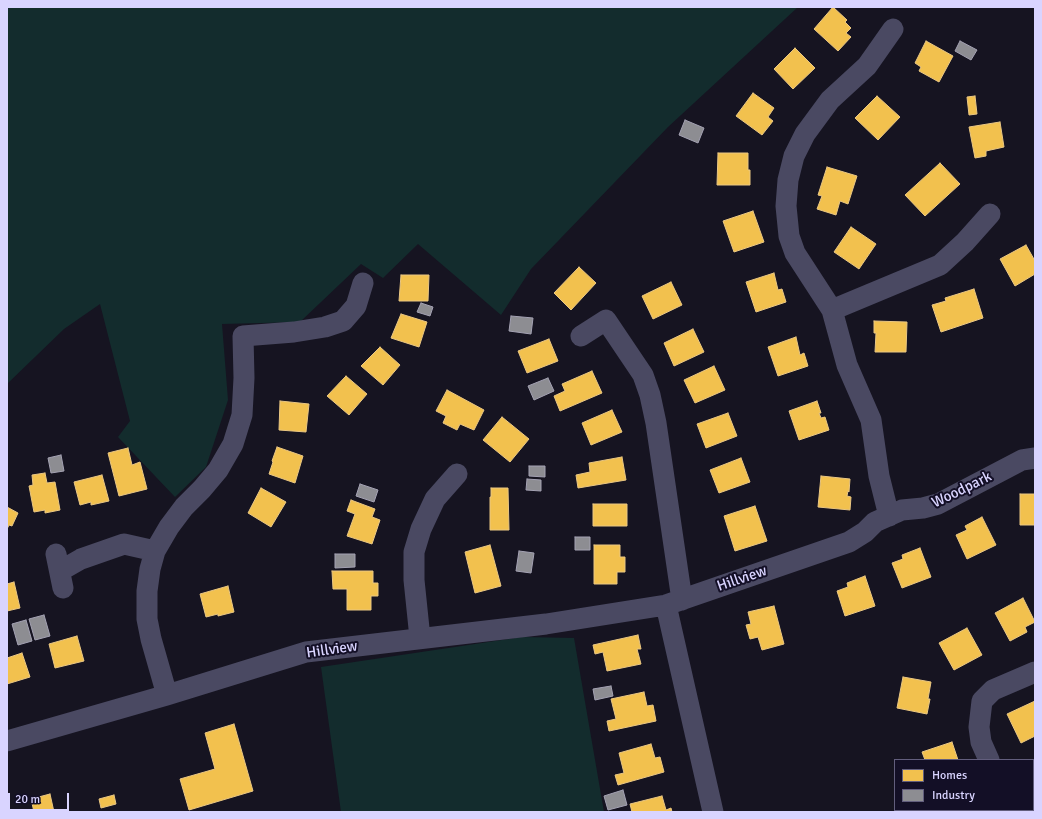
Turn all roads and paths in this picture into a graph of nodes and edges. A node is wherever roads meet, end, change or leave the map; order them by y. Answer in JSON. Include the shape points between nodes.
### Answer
{"nodes":[{"id":1,"x":893,"y":29,"type":"dead end"},
{"id":2,"x":994,"y":211,"type":"dead end"},
{"id":3,"x":363,"y":284,"type":"dead end"},
{"id":4,"x":832,"y":310,"type":"junction"},
{"id":5,"x":581,"y":336,"type":"dead end"},
{"id":6,"x":1035,"y":458,"type":"edge"},
{"id":7,"x":460,"y":472,"type":"dead end"},
{"id":8,"x":889,"y":516,"type":"junction"},
{"id":9,"x":155,"y":551,"type":"junction"},
{"id":10,"x":802,"y":558,"type":"joint"},
{"id":11,"x":60,"y":571,"type":"dead end"},
{"id":12,"x":674,"y":602,"type":"junction"},
{"id":13,"x":420,"y":638,"type":"junction"},
{"id":14,"x":1035,"y":672,"type":"edge"},
{"id":15,"x":167,"y":695,"type":"junction"},
{"id":16,"x":7,"y":741,"type":"edge"},
{"id":17,"x":989,"y":759,"type":"edge"},
{"id":18,"x":713,"y":812,"type":"edge"}],
"edges":[{"from":1,"to":4,"type":"street","via":[[867,66],[830,100],[805,134],[794,156],[788,180],[786,206],[790,242],[806,272]]},
{"from":2,"to":4,"type":"street","via":[[940,265]]},
{"from":3,"to":9,"type":"street","via":[[356,306],[343,321],[294,332],[244,336],[242,415],[233,444],[218,470],[168,527]]},
{"from":4,"to":8,"type":"street","via":[[847,366],[870,420],[879,476]]},
{"from":5,"to":12,"type":"street","via":[[606,320],[643,375],[650,395],[656,423]]},
{"from":6,"to":8,"type":"street","name":"Woodpark","via":[[1022,460],[938,504],[902,510]]},
{"from":7,"to":13,"type":"street","via":[[435,499],[414,552]]},
{"from":8,"to":10,"type":"street","name":"Woodpark","via":[[876,522],[849,542]]},
{"from":9,"to":11,"type":"street","via":[[124,544],[81,559]]},
{"from":9,"to":15,"type":"street","via":[[146,591],[147,619]]},
{"from":10,"to":12,"type":"street","name":"Hillview"},
{"from":12,"to":13,"type":"street","name":"Hillview","via":[[546,624]]},
{"from":12,"to":18,"type":"street"},
{"from":13,"to":15,"type":"street","name":"Hillview","via":[[306,652]]},
{"from":14,"to":17,"type":"street","via":[[993,690],[982,701],[978,726],[981,742]]},
{"from":15,"to":16,"type":"street","name":"Hillview"}]}
